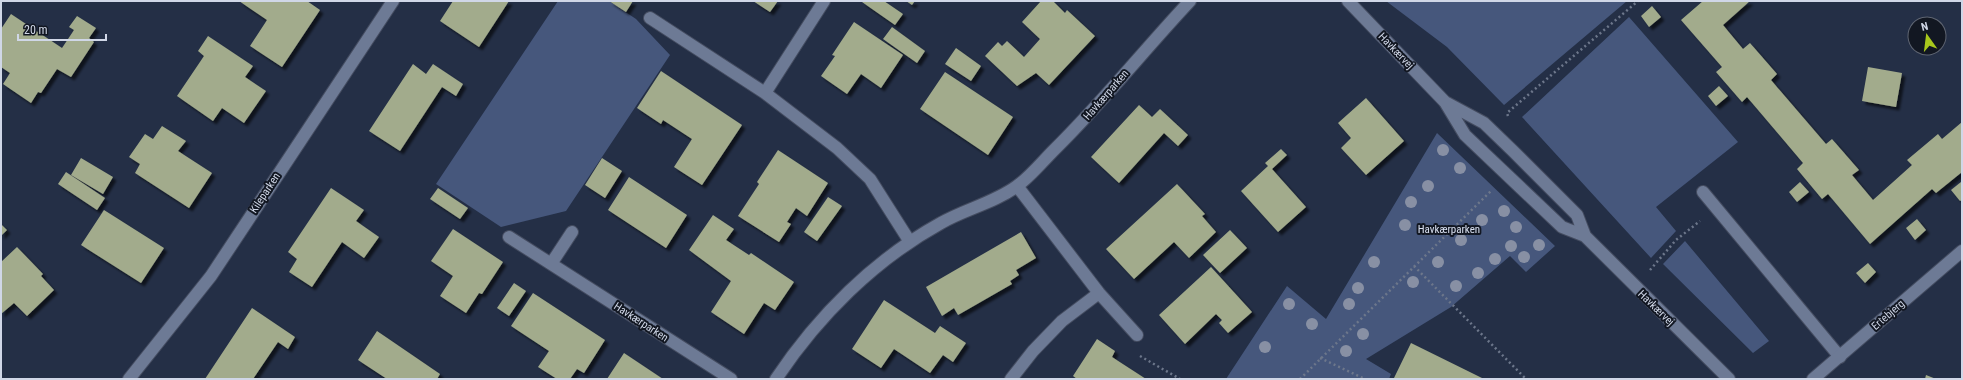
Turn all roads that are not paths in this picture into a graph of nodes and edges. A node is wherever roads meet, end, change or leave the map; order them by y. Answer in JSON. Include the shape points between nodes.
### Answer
{"nodes":[{"id":1,"x":393,"y":1,"type":"edge"},
{"id":2,"x":824,"y":1,"type":"edge"},
{"id":3,"x":1190,"y":1,"type":"edge"},
{"id":4,"x":1348,"y":1,"type":"edge"},
{"id":5,"x":650,"y":18,"type":"dead end"},
{"id":6,"x":765,"y":93,"type":"junction"},
{"id":7,"x":1445,"y":102,"type":"junction"},
{"id":8,"x":1017,"y":186,"type":"junction"},
{"id":9,"x":1703,"y":192,"type":"dead end"},
{"id":10,"x":572,"y":232,"type":"dead end"},
{"id":11,"x":1585,"y":236,"type":"junction"},
{"id":12,"x":509,"y":237,"type":"dead end"},
{"id":13,"x":910,"y":242,"type":"junction"},
{"id":14,"x":1962,"y":251,"type":"edge"},
{"id":15,"x":551,"y":264,"type":"junction"},
{"id":16,"x":1099,"y":293,"type":"junction"},
{"id":17,"x":1137,"y":334,"type":"road end"},
{"id":18,"x":1840,"y":357,"type":"junction"},
{"id":19,"x":129,"y":379,"type":"edge"},
{"id":20,"x":731,"y":379,"type":"edge"},
{"id":21,"x":776,"y":379,"type":"edge"},
{"id":22,"x":1011,"y":379,"type":"edge"},
{"id":23,"x":1729,"y":379,"type":"edge"},
{"id":24,"x":1813,"y":379,"type":"edge"}],
"edges":[{"from":1,"to":19,"type":"street","name":"Kileparken","via":[[211,276]]},
{"from":2,"to":6,"type":"street"},
{"from":3,"to":8,"type":"street","name":"Havkærparken","via":[[1088,117]]},
{"from":4,"to":7,"type":"street","name":"Havkærvej"},
{"from":5,"to":6,"type":"street"},
{"from":6,"to":13,"type":"street","via":[[837,148],[870,179]]},
{"from":7,"to":11,"type":"street","name":"Havkærvej","via":[[1465,135],[1562,227]]},
{"from":7,"to":11,"type":"street","name":"Havkærvej","via":[[1484,123],[1577,215]]},
{"from":8,"to":13,"type":"street","name":"Havkærparken","via":[[981,206],[942,222]]},
{"from":8,"to":16,"type":"street"},
{"from":9,"to":18,"type":"street"},
{"from":10,"to":15,"type":"street"},
{"from":11,"to":23,"type":"street","name":"Havkærvej"},
{"from":12,"to":15,"type":"street","name":"Havkærparken"},
{"from":13,"to":21,"type":"street","name":"Havkærparken","via":[[874,267],[846,295],[797,347]]},
{"from":14,"to":18,"type":"street","name":"Ertebjerg"},
{"from":15,"to":20,"type":"street","name":"Havkærparken"},
{"from":16,"to":17,"type":"street"},
{"from":16,"to":22,"type":"street","via":[[1062,321]]},
{"from":18,"to":24,"type":"street","name":"Ertebjerg"}]}
